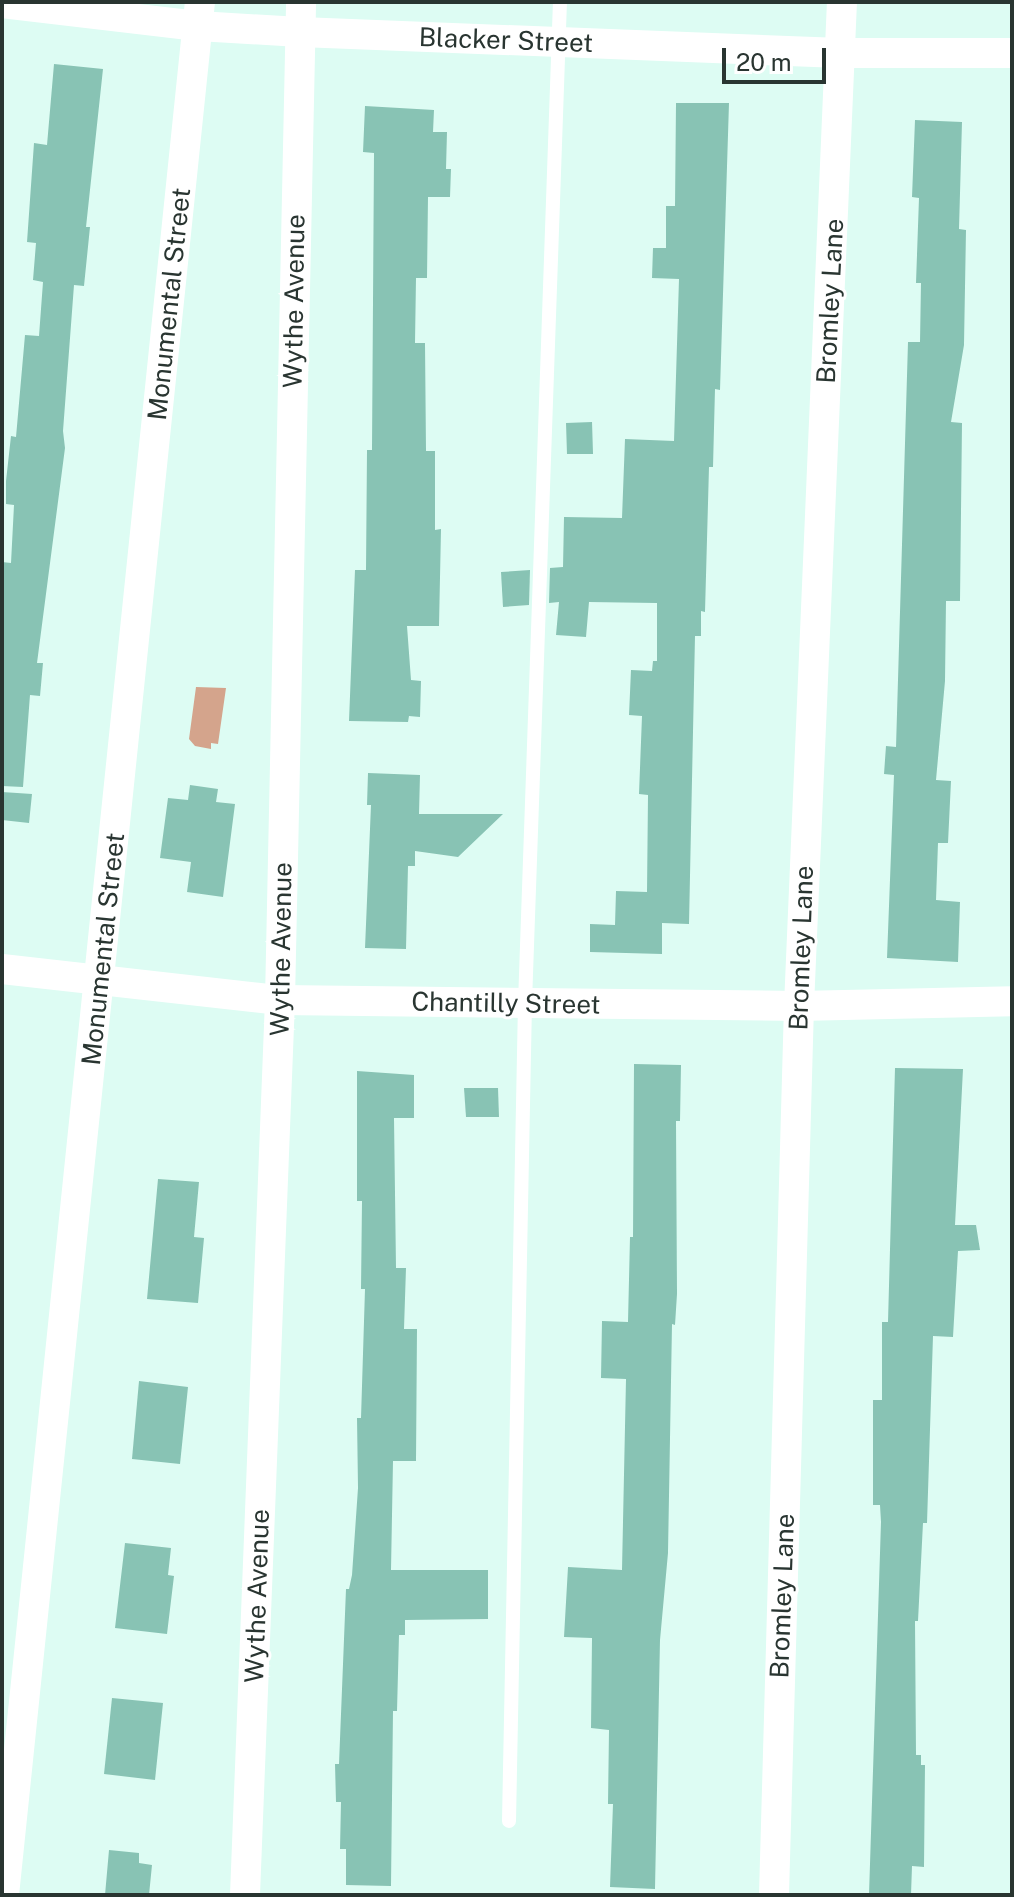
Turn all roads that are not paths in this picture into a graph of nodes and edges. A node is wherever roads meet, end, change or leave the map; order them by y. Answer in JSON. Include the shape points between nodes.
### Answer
{"nodes":[{"id":1,"x":560,"y":2,"type":"edge"},
{"id":2,"x":842,"y":2,"type":"edge"},
{"id":3,"x":2,"y":3,"type":"edge"},
{"id":4,"x":199,"y":14,"type":"edge"},
{"id":5,"x":300,"y":17,"type":"edge"},
{"id":6,"x":559,"y":42,"type":"junction"},
{"id":7,"x":841,"y":53,"type":"junction"},
{"id":8,"x":1012,"y":53,"type":"edge"},
{"id":9,"x":2,"y":969,"type":"edge"},
{"id":10,"x":100,"y":979,"type":"junction"},
{"id":11,"x":280,"y":1000,"type":"junction"},
{"id":12,"x":1012,"y":1001,"type":"edge"},
{"id":13,"x":525,"y":1003,"type":"junction"},
{"id":14,"x":799,"y":1006,"type":"junction"},
{"id":15,"x":509,"y":1821,"type":"dead end"},
{"id":16,"x":4,"y":1895,"type":"edge"},
{"id":17,"x":245,"y":1895,"type":"edge"},
{"id":18,"x":774,"y":1895,"type":"edge"}],
"edges":[{"from":1,"to":6,"type":"lane"},
{"from":2,"to":7,"type":"street","name":"Bromley Lane"},
{"from":3,"to":4,"type":"street","name":"Blacker Street"},
{"from":4,"to":5,"type":"street","name":"Blacker Street"},
{"from":4,"to":10,"type":"street","name":"Monumental Street"},
{"from":5,"to":6,"type":"street","name":"Blacker Street"},
{"from":5,"to":11,"type":"street","name":"Wythe Avenue"},
{"from":6,"to":7,"type":"street","name":"Blacker Street"},
{"from":6,"to":13,"type":"lane"},
{"from":7,"to":8,"type":"street","name":"Blacker Street"},
{"from":7,"to":14,"type":"street","name":"Bromley Lane"},
{"from":9,"to":10,"type":"street","name":"Chantilly Street"},
{"from":10,"to":11,"type":"street","name":"Chantilly Street"},
{"from":10,"to":16,"type":"street","name":"Monumental Street"},
{"from":11,"to":13,"type":"street","name":"Chantilly Street"},
{"from":11,"to":17,"type":"street","name":"Wythe Avenue"},
{"from":12,"to":14,"type":"street","name":"Chantilly Street"},
{"from":13,"to":14,"type":"street","name":"Chantilly Street"},
{"from":13,"to":15,"type":"lane"},
{"from":14,"to":18,"type":"street","name":"Bromley Lane"}]}
